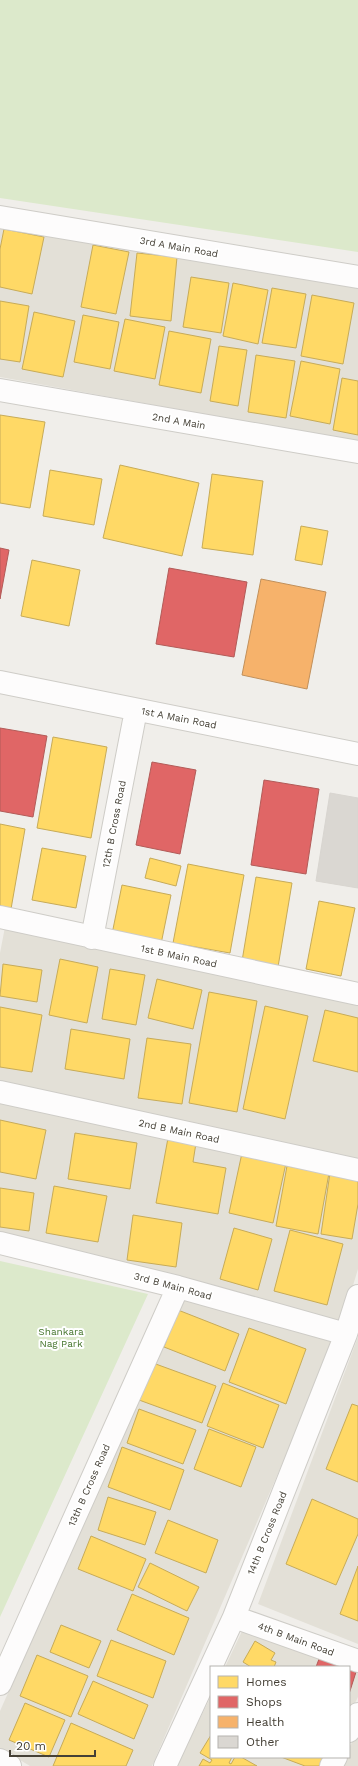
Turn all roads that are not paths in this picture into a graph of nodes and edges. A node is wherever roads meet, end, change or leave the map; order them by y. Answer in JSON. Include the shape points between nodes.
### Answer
{"nodes":[{"id":1,"x":0,"y":216,"type":"edge"},
{"id":2,"x":358,"y":277,"type":"edge"},
{"id":3,"x":0,"y":390,"type":"edge"},
{"id":4,"x":358,"y":452,"type":"edge"},
{"id":5,"x":0,"y":682,"type":"edge"},
{"id":6,"x":136,"y":710,"type":"junction"},
{"id":7,"x":358,"y":754,"type":"edge"},
{"id":8,"x":0,"y":918,"type":"edge"},
{"id":9,"x":92,"y":938,"type":"junction"},
{"id":10,"x":358,"y":994,"type":"edge"},
{"id":11,"x":0,"y":1092,"type":"edge"},
{"id":12,"x":358,"y":1170,"type":"edge"},
{"id":13,"x":0,"y":1243,"type":"edge"},
{"id":14,"x":178,"y":1287,"type":"junction"},
{"id":15,"x":358,"y":1296,"type":"edge"},
{"id":16,"x":346,"y":1334,"type":"junction"},
{"id":17,"x":234,"y":1617,"type":"junction"},
{"id":18,"x":358,"y":1661,"type":"edge"},
{"id":19,"x":211,"y":1666,"type":"edge"},
{"id":20,"x":210,"y":1669,"type":"edge"},
{"id":21,"x":0,"y":1684,"type":"edge"},
{"id":22,"x":358,"y":1714,"type":"edge"},
{"id":23,"x":350,"y":1729,"type":"edge"},
{"id":24,"x":0,"y":1760,"type":"edge"},
{"id":25,"x":10,"y":1766,"type":"edge"},
{"id":26,"x":165,"y":1766,"type":"edge"}],
"edges":[{"from":1,"to":2,"type":"street","name":"3rd A Main Road"},
{"from":3,"to":4,"type":"street","name":"2nd A Main"},
{"from":5,"to":6,"type":"street","name":"1st A Main Road"},
{"from":6,"to":7,"type":"street","name":"1st A Main Road"},
{"from":6,"to":9,"type":"street","name":"12th B Cross Road"},
{"from":8,"to":9,"type":"street","name":"1st B Main Road"},
{"from":9,"to":10,"type":"street","name":"1st B Main Road"},
{"from":11,"to":12,"type":"street","name":"2nd B Main Road"},
{"from":13,"to":14,"type":"street","name":"3rd B Main Road"},
{"from":14,"to":16,"type":"street","name":"3rd B Main Road"},
{"from":14,"to":21,"type":"street","name":"13th B Cross Road"},
{"from":15,"to":16,"type":"street","name":"14th B Cross Road"},
{"from":16,"to":17,"type":"street","name":"14th B Cross Road"},
{"from":17,"to":18,"type":"street","name":"4th B Main Road"},
{"from":17,"to":19,"type":"street","name":"14th B Cross Road"},
{"from":20,"to":26,"type":"street","name":"14th B Cross Road"},
{"from":22,"to":23,"type":"street"},
{"from":24,"to":25,"type":"street"}]}
